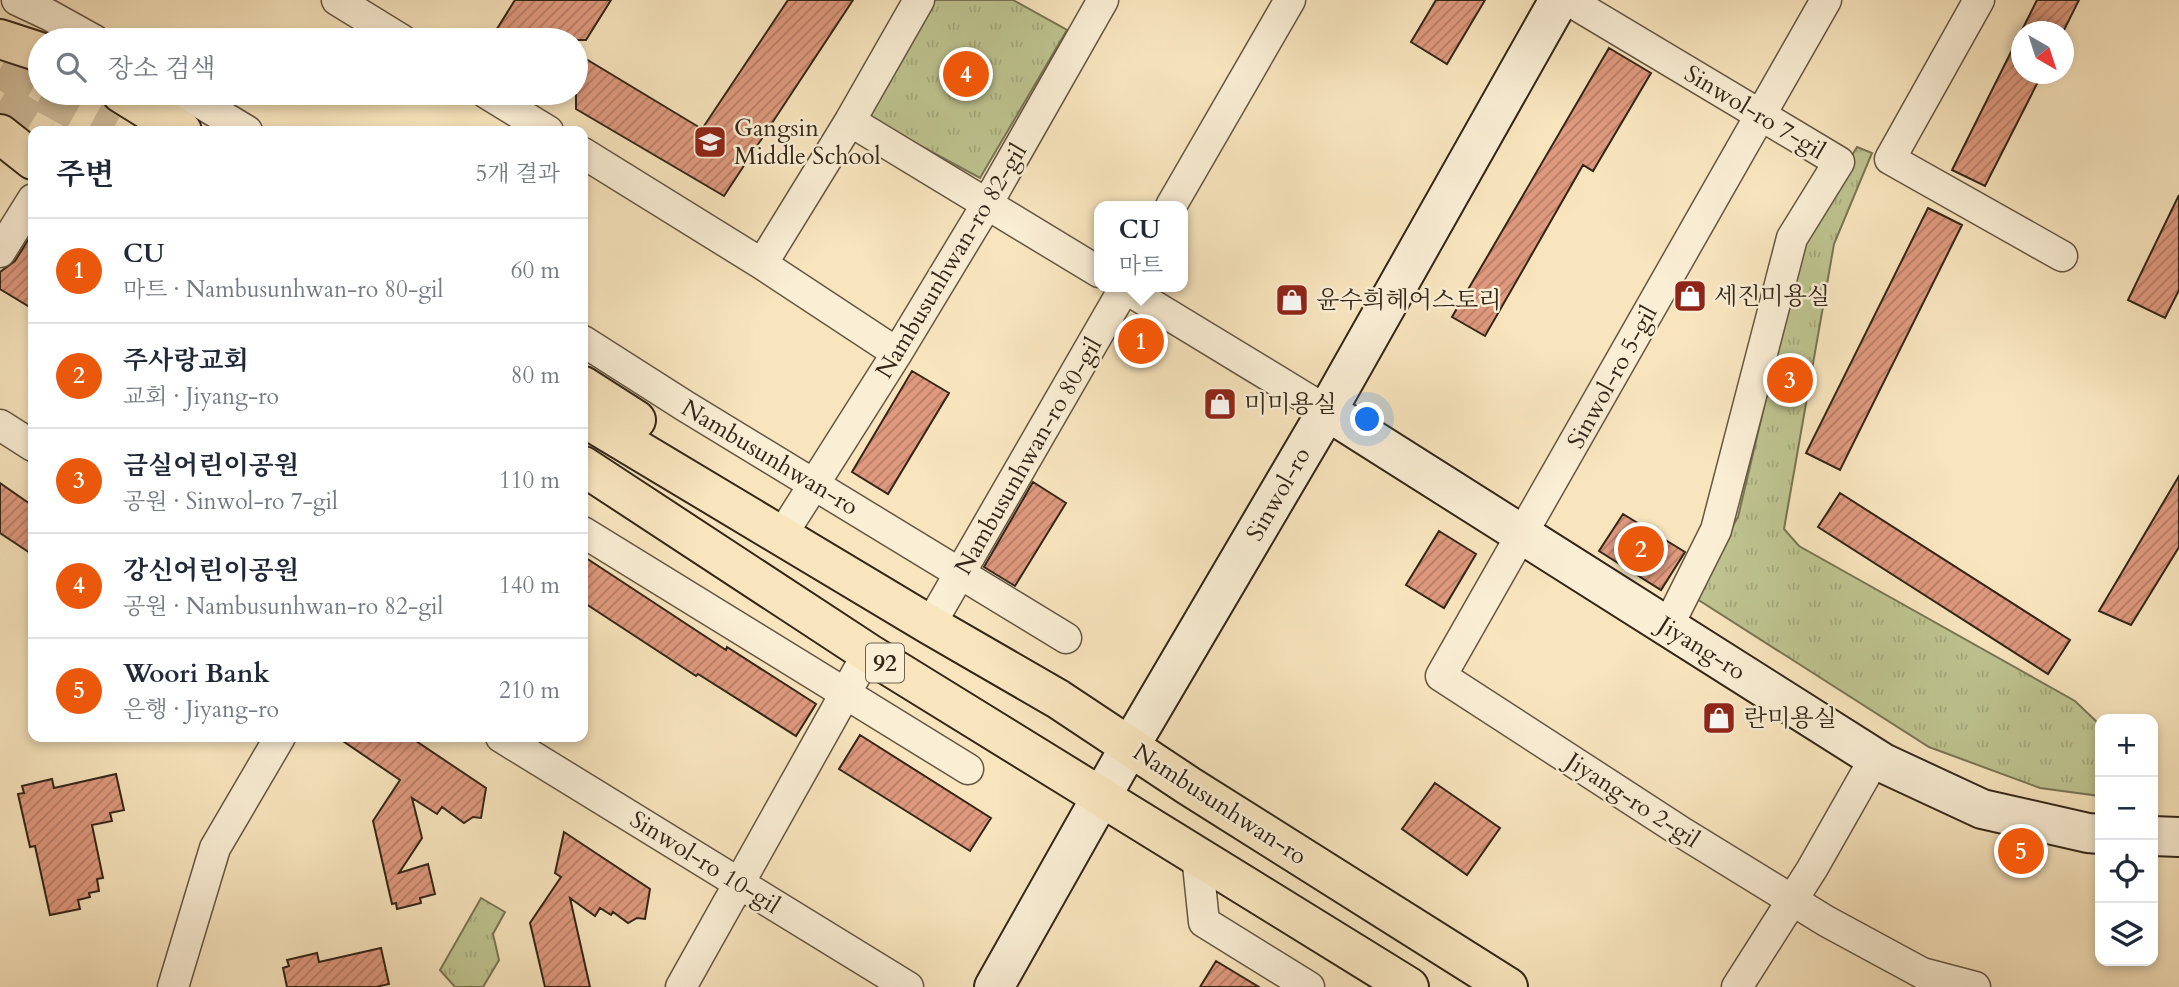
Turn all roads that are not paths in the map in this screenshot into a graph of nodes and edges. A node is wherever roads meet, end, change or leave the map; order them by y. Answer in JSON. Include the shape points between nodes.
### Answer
{"nodes":[{"id":1,"x":17,"y":0,"type":"edge"},
{"id":2,"x":337,"y":0,"type":"edge"},
{"id":3,"x":919,"y":0,"type":"edge"},
{"id":4,"x":1103,"y":0,"type":"edge"},
{"id":5,"x":1290,"y":0,"type":"edge"},
{"id":6,"x":1559,"y":0,"type":"edge"},
{"id":7,"x":1568,"y":0,"type":"edge"},
{"id":8,"x":1826,"y":0,"type":"edge"},
{"id":9,"x":1979,"y":0,"type":"edge"},
{"id":10,"x":72,"y":28,"type":"edge"},
{"id":11,"x":382,"y":28,"type":"edge"},
{"id":12,"x":140,"y":105,"type":"edge"},
{"id":13,"x":204,"y":105,"type":"edge"},
{"id":14,"x":506,"y":105,"type":"edge"},
{"id":15,"x":1760,"y":116,"type":"junction"},
{"id":16,"x":850,"y":121,"type":"junction"},
{"id":17,"x":174,"y":126,"type":"edge"},
{"id":18,"x":239,"y":126,"type":"edge"},
{"id":19,"x":540,"y":126,"type":"edge"},
{"id":20,"x":0,"y":134,"type":"edge"},
{"id":21,"x":28,"y":156,"type":"edge"},
{"id":22,"x":588,"y":156,"type":"edge"},
{"id":23,"x":1174,"y":201,"type":"edge"},
{"id":24,"x":987,"y":204,"type":"junction"},
{"id":25,"x":28,"y":207,"type":"edge"},
{"id":26,"x":0,"y":252,"type":"edge"},
{"id":27,"x":2063,"y":256,"type":"dead end"},
{"id":28,"x":762,"y":264,"type":"junction"},
{"id":29,"x":1094,"y":269,"type":"edge"},
{"id":30,"x":1121,"y":292,"type":"edge"},
{"id":31,"x":1132,"y":292,"type":"edge"},
{"id":32,"x":588,"y":344,"type":"edge"},
{"id":33,"x":897,"y":352,"type":"junction"},
{"id":34,"x":588,"y":389,"type":"edge"},
{"id":35,"x":1327,"y":411,"type":"junction"},
{"id":36,"x":588,"y":420,"type":"edge"},
{"id":37,"x":0,"y":425,"type":"edge"},
{"id":38,"x":28,"y":443,"type":"edge"},
{"id":39,"x":588,"y":469,"type":"edge"},
{"id":40,"x":814,"y":484,"type":"junction"},
{"id":41,"x":588,"y":486,"type":"edge"},
{"id":42,"x":792,"y":519,"type":"junction"},
{"id":43,"x":672,"y":523,"type":"junction"},
{"id":44,"x":588,"y":535,"type":"edge"},
{"id":45,"x":1523,"y":535,"type":"junction"},
{"id":46,"x":960,"y":573,"type":"junction"},
{"id":47,"x":930,"y":625,"type":"junction"},
{"id":48,"x":1668,"y":626,"type":"junction"},
{"id":49,"x":1066,"y":638,"type":"dead end"},
{"id":50,"x":868,"y":653,"type":"junction"},
{"id":51,"x":845,"y":695,"type":"junction"},
{"id":52,"x":277,"y":742,"type":"edge"},
{"id":53,"x":509,"y":742,"type":"edge"},
{"id":54,"x":1130,"y":747,"type":"junction"},
{"id":55,"x":1875,"y":758,"type":"junction"},
{"id":56,"x":968,"y":769,"type":"dead end"},
{"id":57,"x":1102,"y":796,"type":"junction"},
{"id":58,"x":2095,"y":834,"type":"edge"},
{"id":59,"x":2158,"y":836,"type":"edge"},
{"id":60,"x":2179,"y":838,"type":"edge"},
{"id":61,"x":1197,"y":855,"type":"junction"},
{"id":62,"x":738,"y":882,"type":"junction"},
{"id":63,"x":1791,"y":900,"type":"junction"},
{"id":64,"x":173,"y":987,"type":"edge"},
{"id":65,"x":681,"y":987,"type":"edge"},
{"id":66,"x":908,"y":987,"type":"edge"},
{"id":67,"x":994,"y":987,"type":"edge"},
{"id":68,"x":1309,"y":987,"type":"edge"},
{"id":69,"x":1409,"y":987,"type":"edge"},
{"id":70,"x":1508,"y":987,"type":"edge"},
{"id":71,"x":1737,"y":987,"type":"edge"},
{"id":72,"x":1975,"y":987,"type":"edge"}],
"edges":[{"from":1,"to":10,"type":"street"},
{"from":2,"to":11,"type":"street"},
{"from":3,"to":16,"type":"street"},
{"from":4,"to":24,"type":"street","name":"Nambusunhwan-ro 82-gil"},
{"from":5,"to":23,"type":"street"},
{"from":6,"to":35,"type":"main road","name":"Sinwol-ro"},
{"from":7,"to":15,"type":"street","name":"Sinwol-ro 7-gil"},
{"from":8,"to":15,"type":"street","name":"Sinwol-ro 5-gil"},
{"from":9,"to":27,"type":"street","via":[[1890,159]]},
{"from":12,"to":17,"type":"main road"},
{"from":13,"to":18,"type":"street"},
{"from":14,"to":19,"type":"street"},
{"from":15,"to":45,"type":"street","name":"Sinwol-ro 5-gil"},
{"from":15,"to":48,"type":"street","name":"Sinwol-ro 7-gil","via":[[1839,162],[1792,238],[1716,530]]},
{"from":16,"to":24,"type":"street"},
{"from":16,"to":28,"type":"street"},
{"from":20,"to":21,"type":"main road"},
{"from":22,"to":28,"type":"street"},
{"from":24,"to":29,"type":"street"},
{"from":24,"to":33,"type":"street","name":"Nambusunhwan-ro 82-gil"},
{"from":25,"to":26,"type":"street"},
{"from":28,"to":33,"type":"street"},
{"from":30,"to":46,"type":"street","name":"Nambusunhwan-ro 80-gil"},
{"from":31,"to":35,"type":"street"},
{"from":32,"to":40,"type":"street","name":"Nambusunhwan-ro"},
{"from":33,"to":40,"type":"street","name":"Nambusunhwan-ro 82-gil"},
{"from":34,"to":42,"type":"main road","name":"Nambusunhwan-ro"},
{"from":35,"to":45,"type":"main road","name":"Jiyang-ro"},
{"from":35,"to":54,"type":"main road","name":"Sinwol-ro"},
{"from":36,"to":47,"type":"main road","name":"Nambusunhwan-ro","number":"92"},
{"from":37,"to":38,"type":"street"},
{"from":39,"to":43,"type":"main road","number":"92"},
{"from":40,"to":42,"type":"street","name":"Nambusunhwan-ro 82-gil"},
{"from":40,"to":46,"type":"street","name":"Nambusunhwan-ro"},
{"from":41,"to":43,"type":"main road"},
{"from":42,"to":47,"type":"main road","name":"Nambusunhwan-ro"},
{"from":43,"to":50,"type":"main road","number":"92"},
{"from":44,"to":51,"type":"street"},
{"from":45,"to":48,"type":"main road","name":"Jiyang-ro"},
{"from":45,"to":63,"type":"street","name":"Jiyang-ro 2-gil","via":[[1441,676]]},
{"from":46,"to":47,"type":"street","name":"Nambusunhwan-ro 80-gil"},
{"from":46,"to":49,"type":"street","name":"Nambusunhwan-ro"},
{"from":47,"to":54,"type":"main road","name":"Nambusunhwan-ro","number":"92"},
{"from":48,"to":55,"type":"main road","name":"Jiyang-ro"},
{"from":50,"to":51,"type":"street"},
{"from":50,"to":57,"type":"main road","number":"92"},
{"from":51,"to":56,"type":"street"},
{"from":51,"to":62,"type":"street"},
{"from":52,"to":64,"type":"street","via":[[215,848]]},
{"from":53,"to":62,"type":"street","name":"Sinwol-ro 10-gil"},
{"from":54,"to":57,"type":"main road","name":"Sinwol-ro"},
{"from":54,"to":70,"type":"main road","name":"Nambusunhwan-ro","number":"92"},
{"from":55,"to":58,"type":"main road","name":"Jiyang-ro","via":[[1982,809]]},
{"from":55,"to":63,"type":"street"},
{"from":57,"to":61,"type":"main road","number":"92"},
{"from":57,"to":67,"type":"main road","name":"Sinwol-ro"},
{"from":59,"to":60,"type":"main road"},
{"from":61,"to":68,"type":"street","via":[[1204,922]]},
{"from":61,"to":69,"type":"main road","number":"92"},
{"from":62,"to":65,"type":"street"},
{"from":62,"to":66,"type":"street","name":"Sinwol-ro 10-gil"},
{"from":63,"to":71,"type":"street"},
{"from":63,"to":72,"type":"street","name":"Jiyang-ro 2-gil","via":[[1922,973]]}]}
